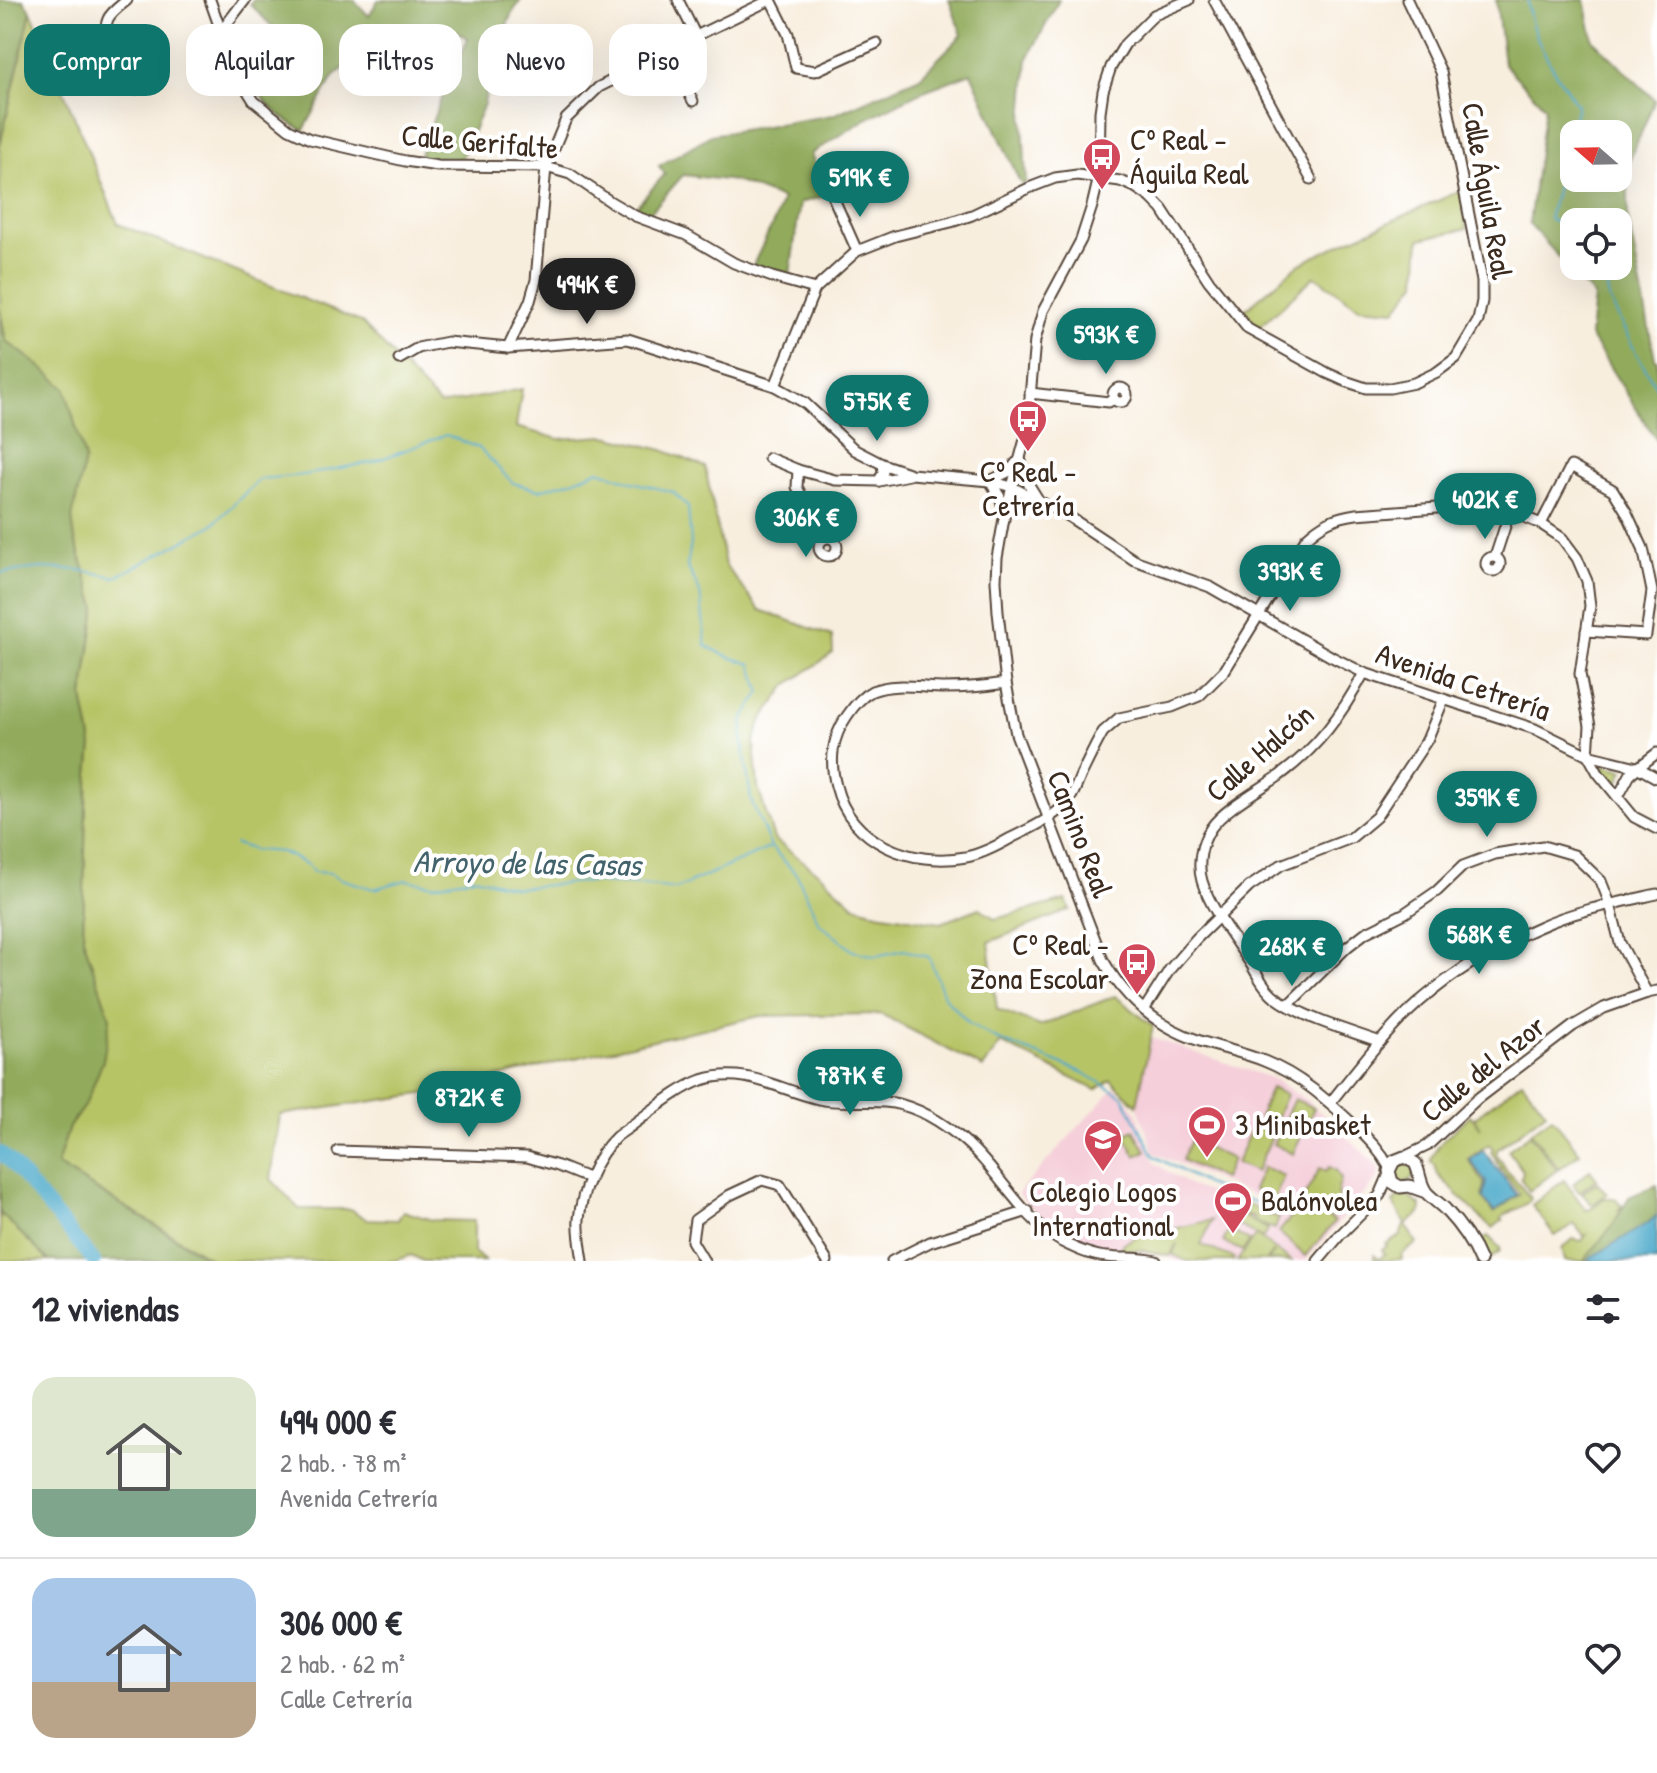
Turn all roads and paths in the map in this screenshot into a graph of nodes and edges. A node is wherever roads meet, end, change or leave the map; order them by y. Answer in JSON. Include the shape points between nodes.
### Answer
{"nodes":[{"id":1,"x":127,"y":0,"type":"edge"},
{"id":2,"x":210,"y":0,"type":"edge"},
{"id":3,"x":245,"y":0,"type":"edge"},
{"id":4,"x":678,"y":0,"type":"edge"},
{"id":5,"x":770,"y":0,"type":"edge"},
{"id":6,"x":1189,"y":0,"type":"edge"},
{"id":7,"x":1214,"y":0,"type":"edge"},
{"id":8,"x":1407,"y":0,"type":"edge"},
{"id":9,"x":106,"y":24,"type":"edge"},
{"id":10,"x":220,"y":24,"type":"edge"},
{"id":11,"x":227,"y":24,"type":"edge"},
{"id":12,"x":690,"y":24,"type":"edge"},
{"id":13,"x":707,"y":31,"type":"edge"},
{"id":14,"x":877,"y":43,"type":"dead end"},
{"id":15,"x":609,"y":82,"type":"edge"},
{"id":16,"x":251,"y":96,"type":"edge"},
{"id":17,"x":690,"y":96,"type":"edge"},
{"id":18,"x":693,"y":101,"type":"dead end"},
{"id":19,"x":546,"y":167,"type":"junction"},
{"id":20,"x":1099,"y":177,"type":"junction"},
{"id":21,"x":1311,"y":179,"type":"dead end"},
{"id":22,"x":834,"y":199,"type":"dead end"},
{"id":23,"x":857,"y":251,"type":"junction"},
{"id":24,"x":815,"y":289,"type":"junction"},
{"id":25,"x":508,"y":348,"type":"junction"},
{"id":26,"x":399,"y":359,"type":"dead end"},
{"id":27,"x":775,"y":386,"type":"junction"},
{"id":28,"x":1030,"y":393,"type":"junction"},
{"id":29,"x":1114,"y":399,"type":"dead end"},
{"id":30,"x":769,"y":458,"type":"dead end"},
{"id":31,"x":1020,"y":459,"type":"junction"},
{"id":32,"x":882,"y":464,"type":"junction"},
{"id":33,"x":798,"y":470,"type":"junction"},
{"id":34,"x":911,"y":474,"type":"junction"},
{"id":35,"x":879,"y":481,"type":"junction"},
{"id":36,"x":990,"y":481,"type":"junction"},
{"id":37,"x":1012,"y":487,"type":"junction"},
{"id":38,"x":1039,"y":501,"type":"junction"},
{"id":39,"x":1510,"y":511,"type":"junction"},
{"id":40,"x":1005,"y":513,"type":"junction"},
{"id":41,"x":1541,"y":524,"type":"junction"},
{"id":42,"x":824,"y":539,"type":"dead end"},
{"id":43,"x":1495,"y":557,"type":"dead end"},
{"id":44,"x":1259,"y":615,"type":"junction"},
{"id":45,"x":1586,"y":631,"type":"junction"},
{"id":46,"x":1364,"y":673,"type":"junction"},
{"id":47,"x":1006,"y":683,"type":"junction"},
{"id":48,"x":1443,"y":701,"type":"junction"},
{"id":49,"x":1657,"y":753,"type":"edge"},
{"id":50,"x":1588,"y":755,"type":"junction"},
{"id":51,"x":1637,"y":767,"type":"junction"},
{"id":52,"x":1657,"y":778,"type":"edge"},
{"id":53,"x":1618,"y":797,"type":"junction"},
{"id":54,"x":1048,"y":819,"type":"junction"},
{"id":55,"x":1657,"y":829,"type":"edge"},
{"id":56,"x":1657,"y":894,"type":"edge"},
{"id":57,"x":1610,"y":904,"type":"junction"},
{"id":58,"x":1220,"y":916,"type":"junction"},
{"id":59,"x":1652,"y":992,"type":"edge"},
{"id":60,"x":1288,"y":1005,"type":"junction"},
{"id":61,"x":1144,"y":1010,"type":"junction"},
{"id":62,"x":1380,"y":1042,"type":"junction"},
{"id":63,"x":1330,"y":1103,"type":"junction"},
{"id":64,"x":1375,"y":1146,"type":"junction"},
{"id":65,"x":1427,"y":1146,"type":"junction"},
{"id":66,"x":338,"y":1151,"type":"dead end"},
{"id":67,"x":1402,"y":1157,"type":"junction"},
{"id":68,"x":1389,"y":1170,"type":"junction"},
{"id":69,"x":590,"y":1179,"type":"junction"},
{"id":70,"x":1411,"y":1179,"type":"junction"},
{"id":71,"x":1380,"y":1195,"type":"junction"},
{"id":72,"x":1028,"y":1211,"type":"junction"},
{"id":73,"x":583,"y":1261,"type":"edge"},
{"id":74,"x":704,"y":1261,"type":"edge"},
{"id":75,"x":827,"y":1261,"type":"edge"},
{"id":76,"x":892,"y":1261,"type":"edge"},
{"id":77,"x":1156,"y":1261,"type":"edge"},
{"id":78,"x":1318,"y":1261,"type":"edge"},
{"id":79,"x":1480,"y":1261,"type":"edge"}],
"edges":[{"from":1,"to":9,"type":"street"},
{"from":2,"to":10,"type":"street","name":"Calle Gerifalte"},
{"from":3,"to":11,"type":"street"},
{"from":4,"to":12,"type":"street"},
{"from":5,"to":13,"type":"street"},
{"from":5,"to":14,"type":"street","via":[[788,34],[796,68],[815,71]]},
{"from":6,"to":20,"type":"street","name":"Camino Real","via":[[1154,15],[1111,67],[1100,112]]},
{"from":7,"to":21,"type":"street"},
{"from":8,"to":20,"type":"street","name":"Calle Águila Real","via":[[1441,72],[1482,281],[1478,321],[1456,358],[1437,372],[1414,383],[1366,388],[1327,373],[1248,329],[1162,209],[1135,187]]},
{"from":15,"to":19,"type":"street","via":[[566,119]]},
{"from":16,"to":19,"type":"street","name":"Calle Gerifalte","via":[[289,129],[310,139],[378,156],[438,166]]},
{"from":17,"to":18,"type":"street"},
{"from":19,"to":24,"type":"street","name":"Calle Gerifalte","via":[[570,174],[635,216],[686,235],[734,263]]},
{"from":19,"to":25,"type":"street","via":[[536,280]]},
{"from":20,"to":23,"type":"street","name":"Calle Águila Real","via":[[1055,178],[972,215]]},
{"from":20,"to":28,"type":"street","name":"Camino Real","via":[[1081,240],[1043,311]]},
{"from":22,"to":23,"type":"street"},
{"from":23,"to":24,"type":"street","name":"Calle Águila Real"},
{"from":24,"to":27,"type":"street","name":"Calle Águila Real"},
{"from":25,"to":26,"type":"street","name":"Avenida Cetrería","via":[[447,342],[418,348]]},
{"from":25,"to":27,"type":"street","name":"Avenida Cetrería","via":[[628,339]]},
{"from":27,"to":32,"type":"street","name":"Avenida Cetrería","via":[[805,403],[855,450]]},
{"from":28,"to":29,"type":"street"},
{"from":28,"to":31,"type":"street","name":"Camino Real"},
{"from":30,"to":33,"type":"street"},
{"from":31,"to":36,"type":"street"},
{"from":31,"to":37,"type":"street","name":"Camino Real"},
{"from":31,"to":38,"type":"street"},
{"from":32,"to":34,"type":"street","name":"Avenida Cetrería"},
{"from":32,"to":35,"type":"street"},
{"from":33,"to":35,"type":"street","via":[[835,480]]},
{"from":33,"to":42,"type":"street","via":[[797,487]]},
{"from":34,"to":35,"type":"street"},
{"from":34,"to":36,"type":"street","name":"Avenida Cetrería"},
{"from":36,"to":37,"type":"street","name":"Avenida Cetrería"},
{"from":36,"to":40,"type":"street"},
{"from":37,"to":38,"type":"street","name":"Avenida Cetrería"},
{"from":37,"to":40,"type":"street","name":"Camino Real"},
{"from":38,"to":40,"type":"street","via":[[1023,502]]},
{"from":38,"to":44,"type":"street","name":"Avenida Cetrería","via":[[1134,560],[1210,587]]},
{"from":39,"to":41,"type":"street"},
{"from":39,"to":43,"type":"street"},
{"from":39,"to":44,"type":"street","via":[[1478,505],[1337,517],[1306,538]]},
{"from":40,"to":47,"type":"street","name":"Camino Real","via":[[996,580]]},
{"from":41,"to":45,"type":"street","via":[[1562,538],[1587,581]]},
{"from":41,"to":45,"type":"street","via":[[1571,466],[1613,490],[1643,548],[1652,591],[1646,635]]},
{"from":44,"to":46,"type":"street","name":"Avenida Cetrería"},
{"from":44,"to":54,"type":"street","via":[[1225,670],[1199,696],[1119,718],[1103,732],[1070,798]]},
{"from":45,"to":50,"type":"street","via":[[1580,674],[1590,726]]},
{"from":46,"to":48,"type":"street","name":"Avenida Cetrería"},
{"from":46,"to":58,"type":"street","name":"Calle Halcón","via":[[1345,709],[1316,744],[1211,829],[1200,871]]},
{"from":47,"to":54,"type":"street","name":"Camino Real","via":[[1016,734]]},
{"from":47,"to":54,"type":"street","via":[[888,686],[869,692],[853,707],[832,746],[838,797],[865,835],[915,857],[969,856]]},
{"from":48,"to":50,"type":"street","name":"Avenida Cetrería","via":[[1535,729]]},
{"from":48,"to":58,"type":"street","via":[[1427,740],[1376,817],[1351,838],[1281,865]]},
{"from":49,"to":51,"type":"street"},
{"from":50,"to":51,"type":"street","name":"Avenida Cetrería"},
{"from":50,"to":53,"type":"street","name":"Avenida Cetrería"},
{"from":51,"to":52,"type":"street","name":"Avenida Cetrería"},
{"from":51,"to":53,"type":"street"},
{"from":53,"to":55,"type":"street","name":"Avenida Cetrería","via":[[1634,817]]},
{"from":54,"to":61,"type":"street","name":"Camino Real","via":[[1103,960]]},
{"from":56,"to":57,"type":"street"},
{"from":57,"to":59,"type":"street","via":[[1620,943]]},
{"from":57,"to":60,"type":"street","via":[[1601,881],[1574,855],[1543,846],[1495,854],[1463,866],[1437,891],[1356,940]]},
{"from":57,"to":62,"type":"street","via":[[1541,926],[1473,960],[1419,1002]]},
{"from":58,"to":60,"type":"street","name":"Calle Halcón","via":[[1268,991]]},
{"from":58,"to":61,"type":"street","via":[[1170,969]]},
{"from":59,"to":65,"type":"street","name":"Calle del Azor","via":[[1604,1008],[1573,1026],[1477,1099]]},
{"from":60,"to":62,"type":"street","name":"Calle Halcón"},
{"from":61,"to":63,"type":"street","name":"Camino Real","via":[[1189,1037],[1283,1070]]},
{"from":62,"to":63,"type":"street"},
{"from":63,"to":64,"type":"street","name":"Camino Real"},
{"from":64,"to":67,"type":"street","name":"Camino Real"},
{"from":64,"to":68,"type":"street","name":"Camino Real"},
{"from":65,"to":67,"type":"street","name":"Calle del Azor"},
{"from":65,"to":70,"type":"street","name":"Calle del Azor"},
{"from":66,"to":69,"type":"street","via":[[527,1157]]},
{"from":67,"to":68,"type":"street"},
{"from":67,"to":70,"type":"street","via":[[1412,1160]]},
{"from":68,"to":70,"type":"street","via":[[1392,1182]]},
{"from":68,"to":71,"type":"street"},
{"from":69,"to":72,"type":"street","via":[[616,1138],[675,1093],[702,1080],[743,1077],[822,1100],[889,1102],[913,1109],[958,1135]]},
{"from":69,"to":73,"type":"street","via":[[579,1221]]},
{"from":70,"to":71,"type":"street"},
{"from":70,"to":79,"type":"street","via":[[1462,1229]]},
{"from":71,"to":78,"type":"street"},
{"from":72,"to":76,"type":"street","via":[[930,1242]]},
{"from":72,"to":77,"type":"street","via":[[1059,1240],[1081,1251]]},
{"from":74,"to":75,"type":"street","via":[[692,1241],[695,1220],[762,1180],[780,1185]]}]}
